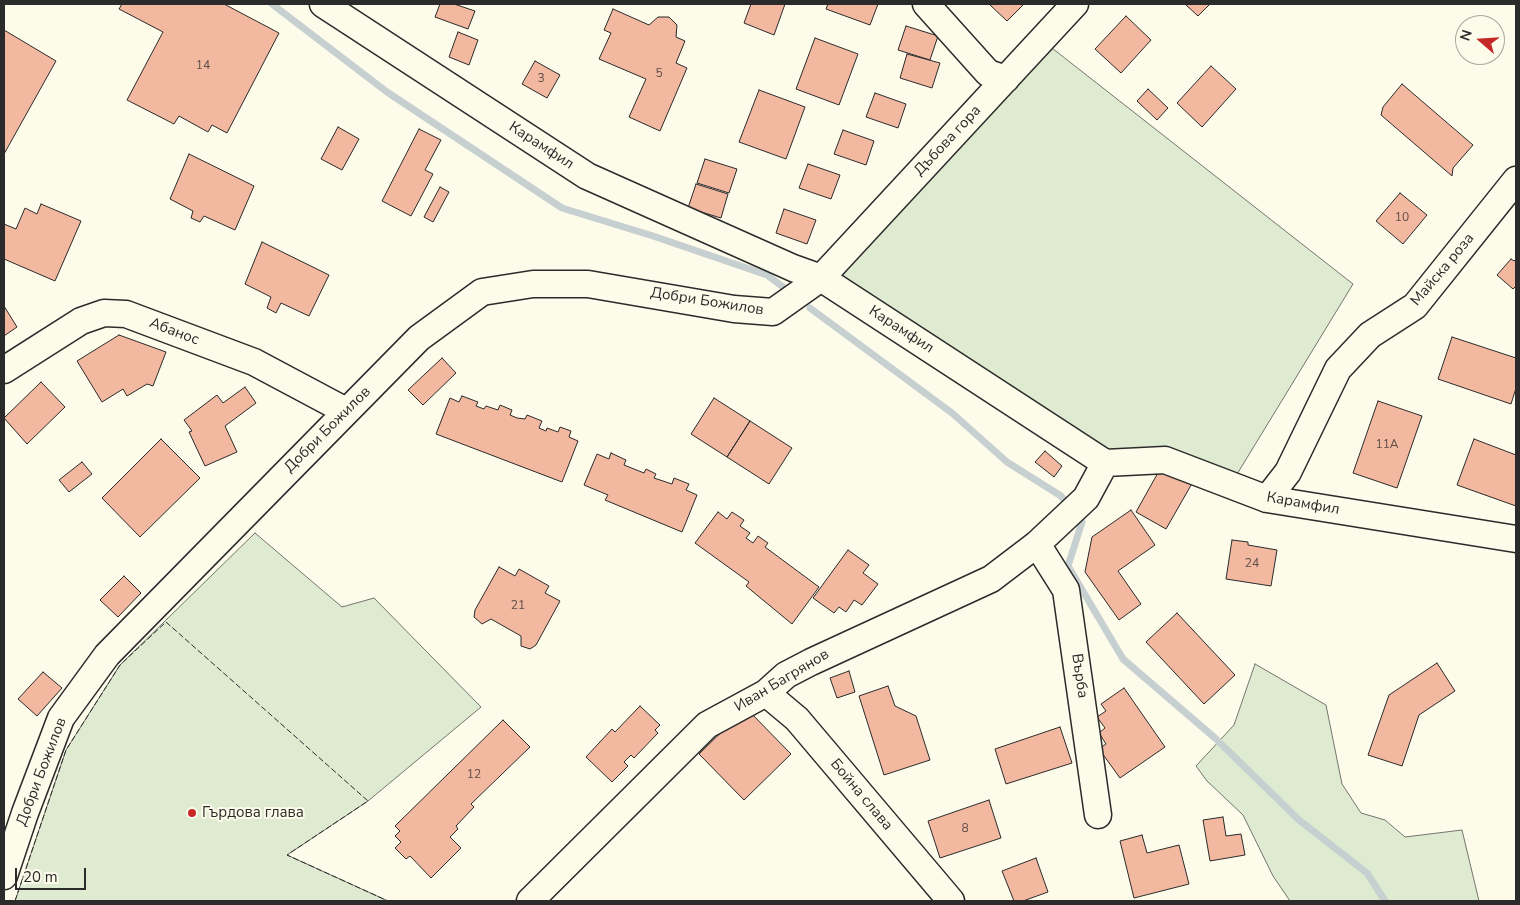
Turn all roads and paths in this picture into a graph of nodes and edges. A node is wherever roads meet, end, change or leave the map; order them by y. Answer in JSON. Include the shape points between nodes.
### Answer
{"nodes":[{"id":1,"x":323,"y":4,"type":"edge"},
{"id":2,"x":926,"y":4,"type":"edge"},
{"id":3,"x":1075,"y":4,"type":"edge"},
{"id":4,"x":1006,"y":79,"type":"junction"},
{"id":5,"x":1516,"y":180,"type":"edge"},
{"id":6,"x":821,"y":278,"type":"junction"},
{"id":7,"x":4,"y":370,"type":"edge"},
{"id":8,"x":346,"y":411,"type":"junction"},
{"id":9,"x":1105,"y":464,"type":"junction"},
{"id":10,"x":1267,"y":499,"type":"junction"},
{"id":11,"x":1516,"y":539,"type":"edge"},
{"id":12,"x":1037,"y":544,"type":"junction"},
{"id":13,"x":766,"y":693,"type":"junction"},
{"id":14,"x":1098,"y":815,"type":"dead end"},
{"id":15,"x":4,"y":876,"type":"edge"},
{"id":16,"x":530,"y":901,"type":"edge"},
{"id":17,"x":951,"y":901,"type":"edge"}],
"edges":[{"from":1,"to":6,"type":"street","name":"Карамфил","via":[[587,176]]},
{"from":2,"to":4,"type":"street","via":[[988,73]]},
{"from":3,"to":4,"type":"street","name":"Дъбова гора"},
{"from":4,"to":6,"type":"street","name":"Дъбова гора"},
{"from":5,"to":10,"type":"street","name":"Майска роза","via":[[1415,306],[1370,335],[1338,370],[1288,472]]},
{"from":6,"to":8,"type":"street","name":"Добри Божилов","via":[[773,312],[734,309],[588,284],[533,284],[482,292],[420,338]]},
{"from":6,"to":9,"type":"street","name":"Карамфил"},
{"from":7,"to":8,"type":"street","name":"Абанос","via":[[81,320],[104,313],[126,314],[254,362]]},
{"from":8,"to":15,"type":"street","name":"Добри Божилов","via":[[107,655],[61,718]]},
{"from":9,"to":10,"type":"street","name":"Карамфил","via":[[1165,460]]},
{"from":9,"to":12,"type":"street","name":"Иван Багрянов","via":[[1086,498]]},
{"from":10,"to":11,"type":"street","name":"Карамфил"},
{"from":12,"to":13,"type":"street","name":"Иван Багрянов","via":[[991,579],[811,662],[786,675]]},
{"from":12,"to":14,"type":"street","name":"Върба","via":[[1066,590]]},
{"from":13,"to":16,"type":"street","name":"Иван Багрянов","via":[[708,725]]},
{"from":13,"to":17,"type":"street","name":"Бойна слава","via":[[797,719]]}]}
